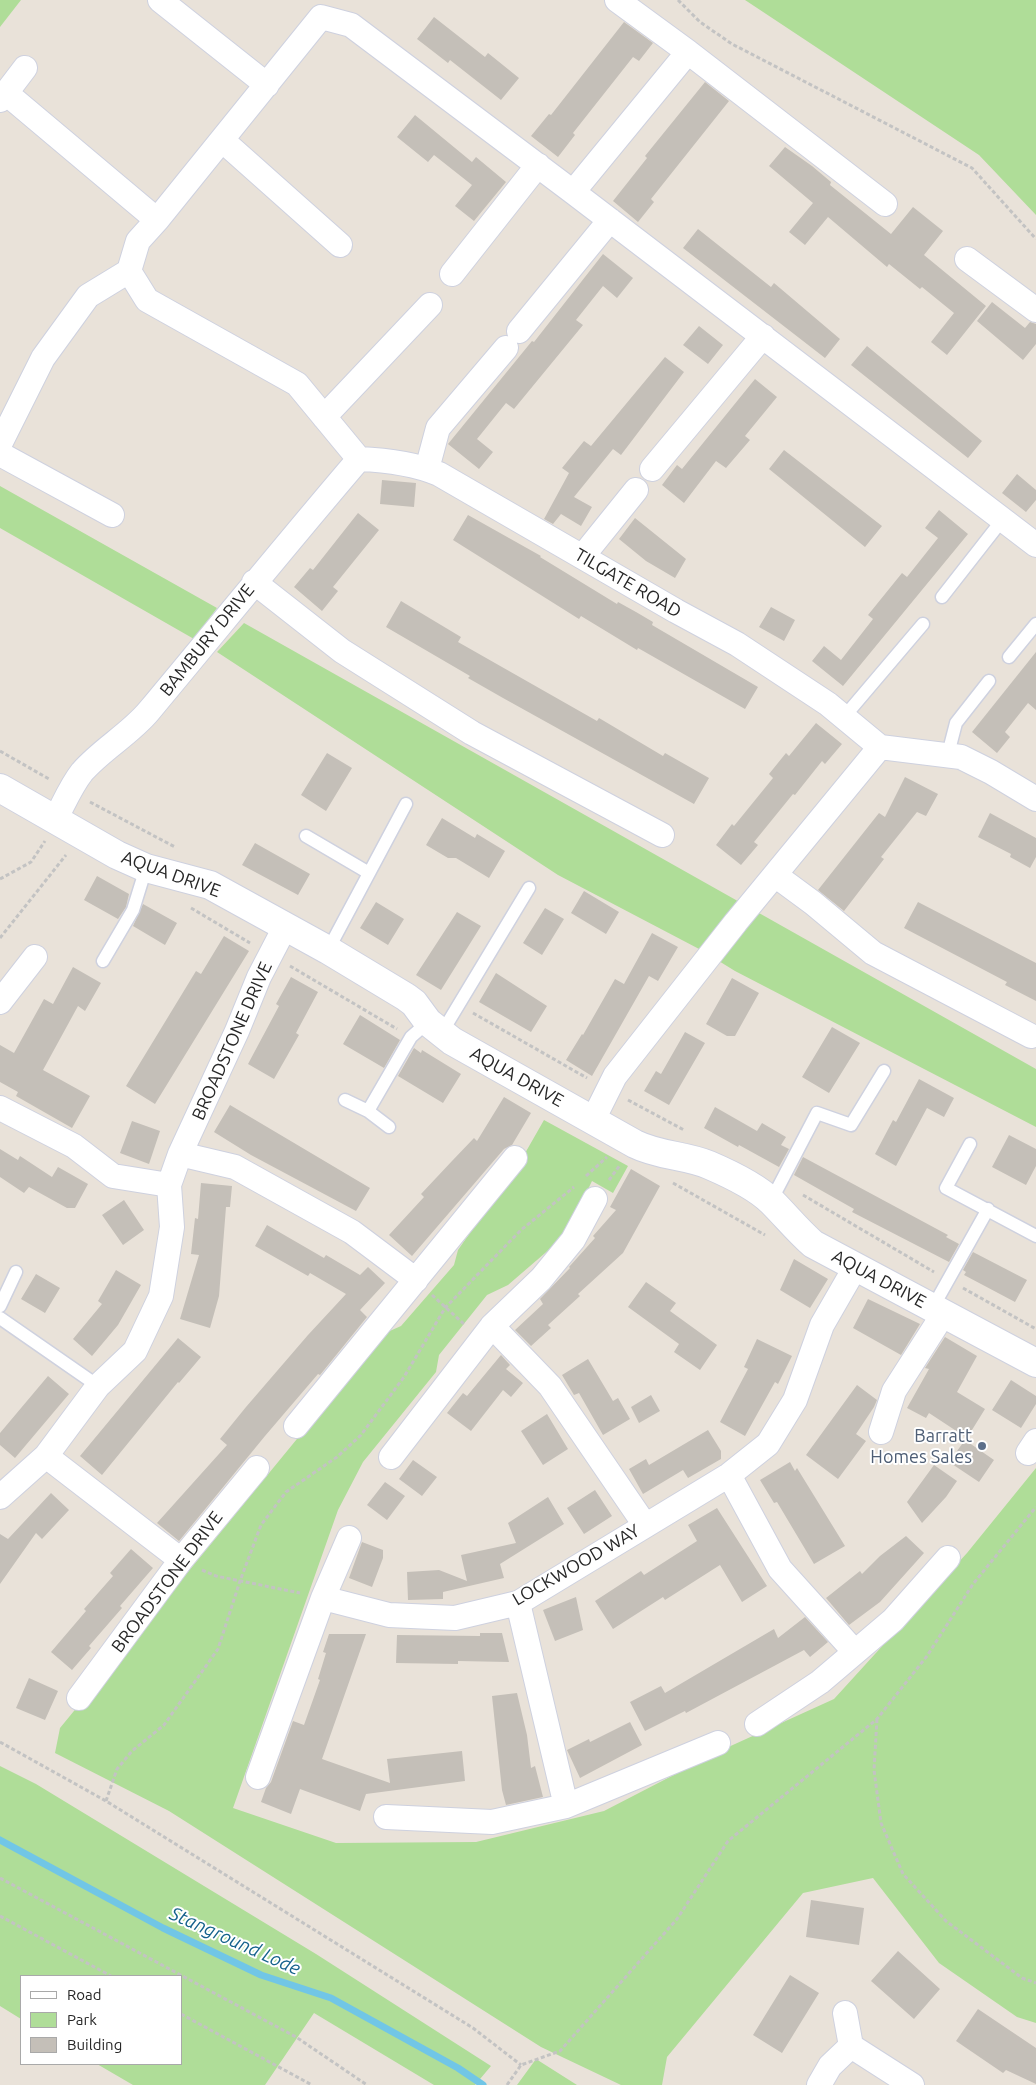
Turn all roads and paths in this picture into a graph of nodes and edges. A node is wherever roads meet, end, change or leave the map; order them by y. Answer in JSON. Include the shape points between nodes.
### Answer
{"nodes":[{"id":1,"x":160,"y":0,"type":"edge"},
{"id":2,"x":617,"y":0,"type":"edge"},
{"id":3,"x":678,"y":0,"type":"edge"},
{"id":4,"x":320,"y":9,"type":"edge"},
{"id":5,"x":688,"y":52,"type":"junction"},
{"id":6,"x":25,"y":68,"type":"dead end"},
{"id":7,"x":267,"y":85,"type":"junction"},
{"id":8,"x":3,"y":96,"type":"edge"},
{"id":9,"x":222,"y":140,"type":"junction"},
{"id":10,"x":538,"y":165,"type":"junction"},
{"id":11,"x":573,"y":192,"type":"junction"},
{"id":12,"x":885,"y":204,"type":"dead end"},
{"id":13,"x":157,"y":220,"type":"junction"},
{"id":14,"x":610,"y":220,"type":"junction"},
{"id":15,"x":1036,"y":239,"type":"edge"},
{"id":16,"x":340,"y":245,"type":"dead end"},
{"id":17,"x":967,"y":258,"type":"dead end"},
{"id":18,"x":129,"y":271,"type":"junction"},
{"id":19,"x":452,"y":274,"type":"dead end"},
{"id":20,"x":430,"y":305,"type":"dead end"},
{"id":21,"x":1036,"y":310,"type":"edge"},
{"id":22,"x":762,"y":336,"type":"junction"},
{"id":23,"x":324,"y":417,"type":"junction"},
{"id":24,"x":0,"y":444,"type":"edge"},
{"id":25,"x":0,"y":454,"type":"edge"},
{"id":26,"x":359,"y":459,"type":"junction"},
{"id":27,"x":427,"y":469,"type":"junction"},
{"id":28,"x":652,"y":469,"type":"dead end"},
{"id":29,"x":636,"y":490,"type":"dead end"},
{"id":30,"x":112,"y":515,"type":"dead end"},
{"id":31,"x":1003,"y":520,"type":"junction"},
{"id":32,"x":1036,"y":545,"type":"edge"},
{"id":33,"x":582,"y":557,"type":"junction"},
{"id":34,"x":254,"y":582,"type":"junction"},
{"id":35,"x":942,"y":597,"type":"dead end"},
{"id":36,"x":923,"y":624,"type":"dead end"},
{"id":37,"x":1036,"y":624,"type":"edge"},
{"id":38,"x":1009,"y":657,"type":"dead end"},
{"id":39,"x":989,"y":681,"type":"dead end"},
{"id":40,"x":844,"y":717,"type":"junction"},
{"id":41,"x":880,"y":747,"type":"junction"},
{"id":42,"x":0,"y":751,"type":"edge"},
{"id":43,"x":948,"y":754,"type":"junction"},
{"id":44,"x":0,"y":788,"type":"edge"},
{"id":45,"x":70,"y":791,"type":"junction"},
{"id":46,"x":1036,"y":799,"type":"edge"},
{"id":47,"x":406,"y":804,"type":"dead end"},
{"id":48,"x":56,"y":818,"type":"junction"},
{"id":49,"x":662,"y":835,"type":"dead end"},
{"id":50,"x":306,"y":836,"type":"dead end"},
{"id":51,"x":181,"y":851,"type":"dead end"},
{"id":52,"x":67,"y":854,"type":"dead end"},
{"id":53,"x":146,"y":868,"type":"junction"},
{"id":54,"x":369,"y":873,"type":"junction"},
{"id":55,"x":775,"y":875,"type":"junction"},
{"id":56,"x":0,"y":879,"type":"edge"},
{"id":57,"x":529,"y":888,"type":"dead end"},
{"id":58,"x":285,"y":928,"type":"junction"},
{"id":59,"x":0,"y":938,"type":"edge"},
{"id":60,"x":328,"y":950,"type":"junction"},
{"id":61,"x":35,"y":956,"type":"dead end"},
{"id":62,"x":102,"y":961,"type":"dead end"},
{"id":63,"x":0,"y":1002,"type":"edge"},
{"id":64,"x":459,"y":1005,"type":"junction"},
{"id":65,"x":435,"y":1028,"type":"junction"},
{"id":66,"x":1031,"y":1036,"type":"dead end"},
{"id":67,"x":884,"y":1071,"type":"dead end"},
{"id":68,"x":608,"y":1089,"type":"junction"},
{"id":69,"x":345,"y":1100,"type":"dead end"},
{"id":70,"x":0,"y":1108,"type":"edge"},
{"id":71,"x":368,"y":1112,"type":"junction"},
{"id":72,"x":593,"y":1120,"type":"junction"},
{"id":73,"x":389,"y":1127,"type":"dead end"},
{"id":74,"x":686,"y":1131,"type":"dead end"},
{"id":75,"x":970,"y":1144,"type":"dead end"},
{"id":76,"x":624,"y":1147,"type":"junction"},
{"id":77,"x":180,"y":1154,"type":"junction"},
{"id":78,"x":514,"y":1158,"type":"dead end"},
{"id":79,"x":582,"y":1180,"type":"dead end"},
{"id":80,"x":169,"y":1185,"type":"junction"},
{"id":81,"x":574,"y":1186,"type":"dead end"},
{"id":82,"x":776,"y":1192,"type":"junction"},
{"id":83,"x":595,"y":1199,"type":"joint"},
{"id":84,"x":988,"y":1209,"type":"junction"},
{"id":85,"x":1036,"y":1236,"type":"edge"},
{"id":86,"x":856,"y":1266,"type":"junction"},
{"id":87,"x":16,"y":1272,"type":"dead end"},
{"id":88,"x":416,"y":1280,"type":"junction"},
{"id":89,"x":948,"y":1280,"type":"junction"},
{"id":90,"x":0,"y":1306,"type":"edge"},
{"id":91,"x":446,"y":1308,"type":"junction"},
{"id":92,"x":939,"y":1310,"type":"junction"},
{"id":93,"x":0,"y":1318,"type":"edge"},
{"id":94,"x":1036,"y":1329,"type":"edge"},
{"id":95,"x":487,"y":1333,"type":"junction"},
{"id":96,"x":1036,"y":1363,"type":"edge"},
{"id":97,"x":98,"y":1386,"type":"junction"},
{"id":98,"x":296,"y":1426,"type":"dead end"},
{"id":99,"x":881,"y":1432,"type":"dead end"},
{"id":100,"x":46,"y":1456,"type":"junction"},
{"id":101,"x":391,"y":1457,"type":"dead end"},
{"id":102,"x":257,"y":1468,"type":"dead end"},
{"id":103,"x":729,"y":1475,"type":"junction"},
{"id":104,"x":0,"y":1497,"type":"edge"},
{"id":105,"x":1036,"y":1507,"type":"edge"},
{"id":106,"x":645,"y":1525,"type":"junction"},
{"id":107,"x":349,"y":1538,"type":"dead end"},
{"id":108,"x":948,"y":1558,"type":"dead end"},
{"id":109,"x":181,"y":1560,"type":"junction"},
{"id":110,"x":240,"y":1581,"type":"junction"},
{"id":111,"x":323,"y":1598,"type":"junction"},
{"id":112,"x":518,"y":1603,"type":"junction"},
{"id":113,"x":855,"y":1652,"type":"junction"},
{"id":114,"x":79,"y":1698,"type":"dead end"},
{"id":115,"x":877,"y":1719,"type":"junction"},
{"id":116,"x":757,"y":1724,"type":"dead end"},
{"id":117,"x":0,"y":1742,"type":"edge"},
{"id":118,"x":718,"y":1743,"type":"dead end"},
{"id":119,"x":258,"y":1778,"type":"dead end"},
{"id":120,"x":106,"y":1801,"type":"junction"},
{"id":121,"x":566,"y":1806,"type":"junction"},
{"id":122,"x":386,"y":1817,"type":"dead end"},
{"id":123,"x":0,"y":1878,"type":"edge"},
{"id":124,"x":0,"y":1916,"type":"edge"},
{"id":125,"x":109,"y":1975,"type":"edge"},
{"id":126,"x":181,"y":1975,"type":"edge"},
{"id":127,"x":182,"y":1976,"type":"edge"},
{"id":128,"x":1036,"y":1983,"type":"edge"},
{"id":129,"x":844,"y":2013,"type":"dead end"},
{"id":130,"x":182,"y":2015,"type":"edge"},
{"id":131,"x":851,"y":2046,"type":"junction"},
{"id":132,"x":521,"y":2065,"type":"junction"},
{"id":133,"x":312,"y":2085,"type":"edge"},
{"id":134,"x":367,"y":2085,"type":"edge"},
{"id":135,"x":507,"y":2085,"type":"edge"},
{"id":136,"x":819,"y":2085,"type":"edge"},
{"id":137,"x":912,"y":2085,"type":"edge"}],
"edges":[{"from":1,"to":7,"type":"street"},
{"from":2,"to":5,"type":"street"},
{"from":3,"to":15,"type":"path","via":[[700,22],[732,44],[972,168]]},
{"from":4,"to":7,"type":"street"},
{"from":4,"to":10,"type":"street","via":[[351,25]]},
{"from":5,"to":11,"type":"street"},
{"from":5,"to":12,"type":"street"},
{"from":6,"to":8,"type":"street"},
{"from":7,"to":9,"type":"street"},
{"from":8,"to":13,"type":"street"},
{"from":9,"to":13,"type":"street"},
{"from":9,"to":16,"type":"street"},
{"from":10,"to":11,"type":"street"},
{"from":10,"to":19,"type":"street"},
{"from":11,"to":14,"type":"street"},
{"from":13,"to":18,"type":"street","via":[[138,241]]},
{"from":14,"to":22,"type":"street"},
{"from":14,"to":27,"type":"street","via":[[438,428]]},
{"from":17,"to":21,"type":"street"},
{"from":18,"to":23,"type":"street","via":[[147,300],[297,384]]},
{"from":18,"to":24,"type":"street","via":[[88,296],[43,358]]},
{"from":20,"to":23,"type":"street"},
{"from":22,"to":28,"type":"street"},
{"from":22,"to":31,"type":"street"},
{"from":23,"to":26,"type":"street"},
{"from":25,"to":30,"type":"street"},
{"from":26,"to":27,"type":"street","name":"TILGATE ROAD"},
{"from":26,"to":34,"type":"street","name":"BAMBURY DRIVE"},
{"from":27,"to":33,"type":"street","name":"TILGATE ROAD"},
{"from":29,"to":33,"type":"street"},
{"from":31,"to":32,"type":"street"},
{"from":31,"to":35,"type":"lane"},
{"from":33,"to":40,"type":"street","name":"TILGATE ROAD","via":[[780,670]]},
{"from":34,"to":45,"type":"street","name":"BAMBURY DRIVE","via":[[148,713],[82,772]]},
{"from":34,"to":49,"type":"street","via":[[342,651],[472,732]]},
{"from":36,"to":40,"type":"lane"},
{"from":37,"to":38,"type":"lane"},
{"from":39,"to":43,"type":"lane","via":[[956,723]]},
{"from":40,"to":41,"type":"street","name":"TILGATE ROAD"},
{"from":41,"to":43,"type":"street"},
{"from":41,"to":55,"type":"street"},
{"from":42,"to":45,"type":"path"},
{"from":43,"to":46,"type":"street","via":[[991,772]]},
{"from":44,"to":48,"type":"street","name":"AQUA DRIVE"},
{"from":45,"to":48,"type":"street","name":"BAMBURY DRIVE"},
{"from":45,"to":51,"type":"path"},
{"from":47,"to":54,"type":"lane"},
{"from":48,"to":53,"type":"street","name":"AQUA DRIVE","via":[[100,846]]},
{"from":48,"to":56,"type":"path","via":[[31,862]]},
{"from":50,"to":54,"type":"lane"},
{"from":52,"to":59,"type":"path"},
{"from":53,"to":58,"type":"street","name":"AQUA DRIVE","via":[[210,885]]},
{"from":53,"to":62,"type":"lane","via":[[132,910]]},
{"from":54,"to":60,"type":"lane"},
{"from":55,"to":66,"type":"street","via":[[873,953]]},
{"from":55,"to":68,"type":"street"},
{"from":57,"to":64,"type":"lane"},
{"from":58,"to":60,"type":"street","name":"AQUA DRIVE"},
{"from":58,"to":77,"type":"street","name":"BROADSTONE DRIVE","via":[[259,976]]},
{"from":60,"to":65,"type":"street","name":"AQUA DRIVE","via":[[396,989],[414,1003]]},
{"from":61,"to":63,"type":"street"},
{"from":64,"to":65,"type":"lane"},
{"from":64,"to":68,"type":"path"},
{"from":65,"to":71,"type":"lane","via":[[411,1037]]},
{"from":65,"to":72,"type":"street","name":"AQUA DRIVE"},
{"from":67,"to":82,"type":"lane","via":[[851,1125],[817,1113]]},
{"from":68,"to":72,"type":"street"},
{"from":68,"to":74,"type":"path"},
{"from":69,"to":71,"type":"lane"},
{"from":70,"to":80,"type":"street","via":[[74,1146],[113,1176]]},
{"from":71,"to":73,"type":"lane"},
{"from":72,"to":76,"type":"street","name":"AQUA DRIVE"},
{"from":75,"to":84,"type":"lane","via":[[946,1188]]},
{"from":76,"to":79,"type":"path"},
{"from":76,"to":82,"type":"street","name":"AQUA DRIVE","via":[[706,1164]]},
{"from":76,"to":83,"type":"path"},
{"from":77,"to":80,"type":"street","name":"BROADSTONE DRIVE"},
{"from":77,"to":88,"type":"street","via":[[235,1167],[352,1232]]},
{"from":78,"to":88,"type":"street"},
{"from":80,"to":97,"type":"street","name":"BROADSTONE DRIVE","via":[[172,1227],[162,1296],[135,1351]]},
{"from":81,"to":91,"type":"path","via":[[521,1230]]},
{"from":82,"to":86,"type":"street","name":"AQUA DRIVE","via":[[799,1232],[813,1244]]},
{"from":82,"to":89,"type":"path"},
{"from":83,"to":95,"type":"street","via":[[574,1240]]},
{"from":84,"to":85,"type":"lane"},
{"from":84,"to":89,"type":"lane"},
{"from":86,"to":92,"type":"street","name":"AQUA DRIVE"},
{"from":86,"to":103,"type":"street","name":"LOCKWOOD WAY","via":[[822,1325],[795,1400],[768,1444]]},
{"from":87,"to":90,"type":"lane"},
{"from":88,"to":91,"type":"path"},
{"from":88,"to":98,"type":"street"},
{"from":89,"to":92,"type":"lane"},
{"from":89,"to":94,"type":"path"},
{"from":91,"to":95,"type":"path"},
{"from":91,"to":110,"type":"path","via":[[404,1377],[362,1435],[337,1458],[286,1492],[261,1525]]},
{"from":92,"to":96,"type":"street","name":"AQUA DRIVE"},
{"from":92,"to":99,"type":"street","via":[[894,1391]]},
{"from":93,"to":97,"type":"lane"},
{"from":95,"to":101,"type":"street"},
{"from":95,"to":106,"type":"street","via":[[550,1386]]},
{"from":97,"to":100,"type":"street","name":"BROADSTONE DRIVE"},
{"from":100,"to":104,"type":"street","name":"BROADSTONE DRIVE"},
{"from":100,"to":109,"type":"street"},
{"from":102,"to":109,"type":"street","name":"BROADSTONE DRIVE"},
{"from":103,"to":106,"type":"street","name":"LOCKWOOD WAY"},
{"from":103,"to":113,"type":"street","via":[[780,1569]]},
{"from":105,"to":115,"type":"path","via":[[973,1584],[927,1656]]},
{"from":106,"to":112,"type":"street","name":"LOCKWOOD WAY"},
{"from":107,"to":111,"type":"street"},
{"from":108,"to":113,"type":"street","via":[[893,1620]]},
{"from":109,"to":110,"type":"path","via":[[216,1576]]},
{"from":109,"to":114,"type":"street","name":"BROADSTONE DRIVE"},
{"from":110,"to":111,"type":"path"},
{"from":110,"to":120,"type":"path","via":[[218,1649],[164,1725],[132,1751],[117,1769]]},
{"from":111,"to":112,"type":"street","name":"LOCKWOOD WAY","via":[[389,1615],[456,1618]]},
{"from":111,"to":119,"type":"street"},
{"from":112,"to":121,"type":"street"},
{"from":113,"to":116,"type":"street","via":[[820,1682]]},
{"from":115,"to":128,"type":"path","via":[[874,1770],[881,1823],[903,1874],[946,1921],[1022,1978]]},
{"from":115,"to":132,"type":"path","via":[[728,1841],[677,1919],[560,2051]]},
{"from":117,"to":120,"type":"path"},
{"from":118,"to":121,"type":"street"},
{"from":120,"to":132,"type":"path","via":[[473,2028]]},
{"from":121,"to":122,"type":"street","via":[[492,1822]]},
{"from":123,"to":126,"type":"path"},
{"from":124,"to":125,"type":"path"},
{"from":127,"to":134,"type":"path","via":[[296,2037]]},
{"from":129,"to":131,"type":"street"},
{"from":130,"to":133,"type":"path"},
{"from":131,"to":136,"type":"street","via":[[830,2066]]},
{"from":131,"to":137,"type":"street"},
{"from":132,"to":135,"type":"path"}]}
